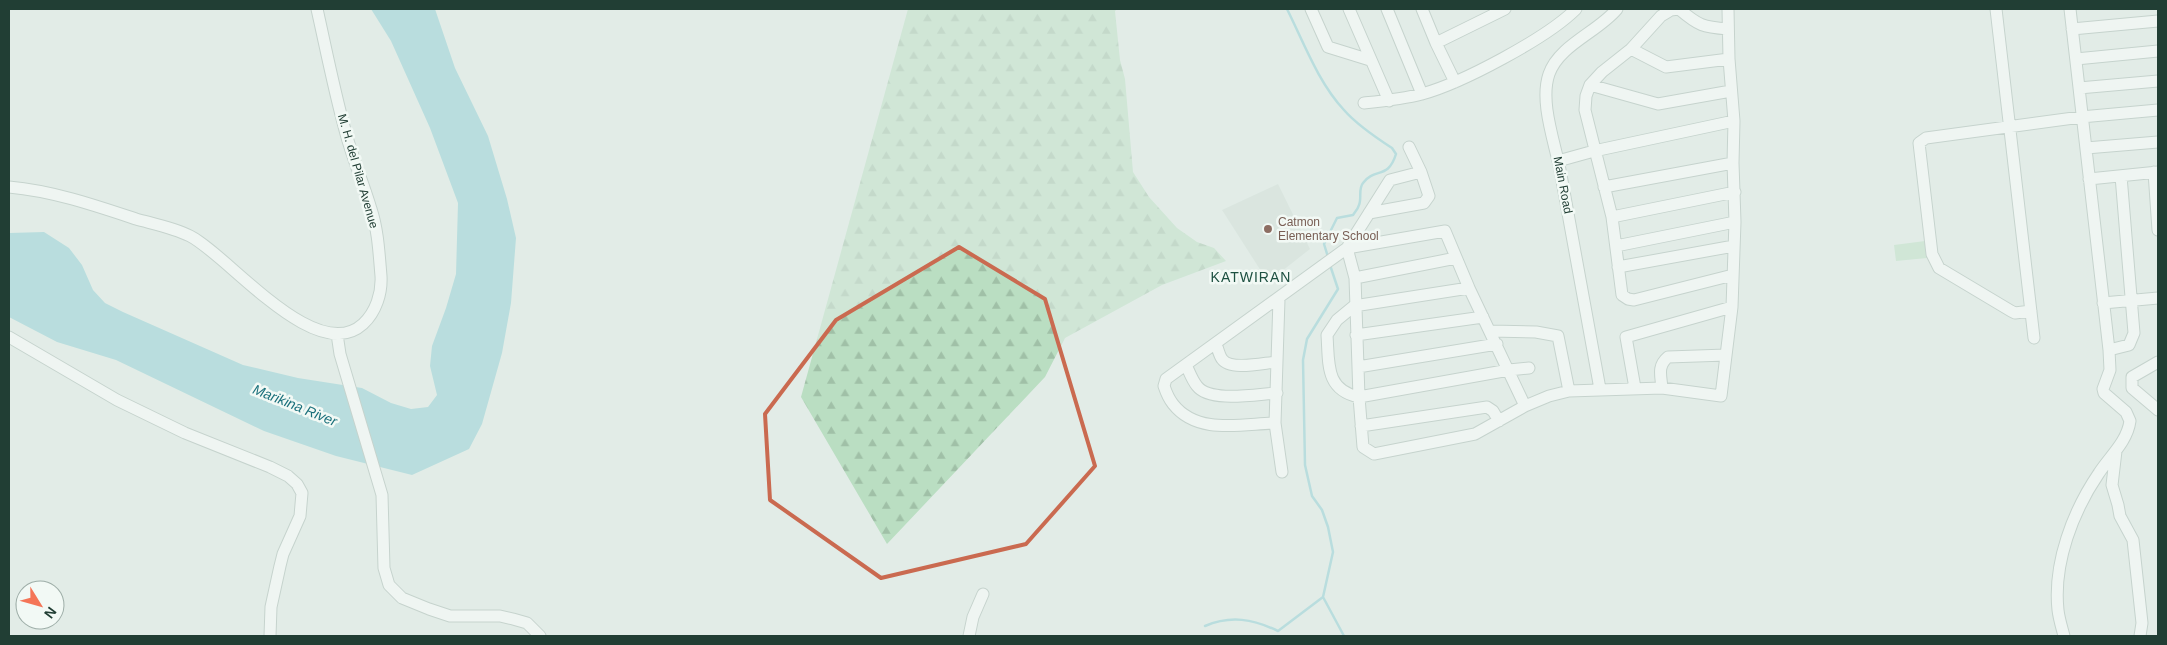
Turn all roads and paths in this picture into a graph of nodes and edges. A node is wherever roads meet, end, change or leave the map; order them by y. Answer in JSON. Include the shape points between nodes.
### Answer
{"nodes":[{"id":1,"x":317,"y":9,"type":"edge"},
{"id":2,"x":1312,"y":9,"type":"edge"},
{"id":3,"x":1349,"y":9,"type":"edge"},
{"id":4,"x":1387,"y":9,"type":"edge"},
{"id":5,"x":1424,"y":9,"type":"edge"},
{"id":6,"x":1505,"y":9,"type":"edge"},
{"id":7,"x":1576,"y":9,"type":"edge"},
{"id":8,"x":1617,"y":9,"type":"edge"},
{"id":9,"x":1728,"y":9,"type":"edge"},
{"id":10,"x":1996,"y":9,"type":"edge"},
{"id":11,"x":2070,"y":9,"type":"edge"},
{"id":12,"x":2158,"y":21,"type":"edge"},
{"id":13,"x":1728,"y":29,"type":"junction"},
{"id":14,"x":2072,"y":29,"type":"junction"},
{"id":15,"x":1436,"y":43,"type":"junction"},
{"id":16,"x":1631,"y":49,"type":"junction"},
{"id":17,"x":2158,"y":51,"type":"edge"},
{"id":18,"x":1728,"y":59,"type":"junction"},
{"id":19,"x":2076,"y":59,"type":"junction"},
{"id":20,"x":1370,"y":60,"type":"junction"},
{"id":21,"x":2158,"y":81,"type":"edge"},
{"id":22,"x":1455,"y":82,"type":"junction"},
{"id":23,"x":1590,"y":85,"type":"junction"},
{"id":24,"x":2079,"y":88,"type":"junction"},
{"id":25,"x":1731,"y":91,"type":"junction"},
{"id":26,"x":1422,"y":94,"type":"junction"},
{"id":27,"x":1389,"y":101,"type":"junction"},
{"id":28,"x":1364,"y":103,"type":"dead end"},
{"id":29,"x":2158,"y":110,"type":"edge"},
{"id":30,"x":2082,"y":117,"type":"junction"},
{"id":31,"x":1734,"y":122,"type":"junction"},
{"id":32,"x":2010,"y":126,"type":"junction"},
{"id":33,"x":2158,"y":142,"type":"edge"},
{"id":34,"x":1409,"y":146,"type":"dead end"},
{"id":35,"x":2086,"y":148,"type":"junction"},
{"id":36,"x":1594,"y":151,"type":"junction"},
{"id":37,"x":1558,"y":161,"type":"junction"},
{"id":38,"x":1732,"y":163,"type":"junction"},
{"id":39,"x":1422,"y":172,"type":"junction"},
{"id":40,"x":2156,"y":172,"type":"edge"},
{"id":41,"x":2122,"y":176,"type":"junction"},
{"id":42,"x":2089,"y":179,"type":"junction"},
{"id":43,"x":9,"y":187,"type":"edge"},
{"id":44,"x":1604,"y":187,"type":"junction"},
{"id":45,"x":1735,"y":192,"type":"junction"},
{"id":46,"x":1369,"y":213,"type":"junction"},
{"id":47,"x":1612,"y":217,"type":"junction"},
{"id":48,"x":1735,"y":222,"type":"junction"},
{"id":49,"x":2158,"y":230,"type":"edge"},
{"id":50,"x":1616,"y":246,"type":"junction"},
{"id":51,"x":1734,"y":246,"type":"junction"},
{"id":52,"x":1347,"y":248,"type":"junction"},
{"id":53,"x":1456,"y":258,"type":"junction"},
{"id":54,"x":1618,"y":268,"type":"junction"},
{"id":55,"x":1733,"y":275,"type":"junction"},
{"id":56,"x":1355,"y":278,"type":"junction"},
{"id":57,"x":1469,"y":288,"type":"junction"},
{"id":58,"x":2158,"y":298,"type":"edge"},
{"id":59,"x":1279,"y":299,"type":"junction"},
{"id":60,"x":2132,"y":301,"type":"junction"},
{"id":61,"x":2103,"y":303,"type":"junction"},
{"id":62,"x":1354,"y":306,"type":"junction"},
{"id":63,"x":1732,"y":307,"type":"junction"},
{"id":64,"x":2031,"y":311,"type":"junction"},
{"id":65,"x":1483,"y":317,"type":"junction"},
{"id":66,"x":1491,"y":332,"type":"junction"},
{"id":67,"x":337,"y":334,"type":"junction"},
{"id":68,"x":1356,"y":335,"type":"junction"},
{"id":69,"x":9,"y":337,"type":"edge"},
{"id":70,"x":2034,"y":338,"type":"dead end"},
{"id":71,"x":1216,"y":344,"type":"junction"},
{"id":72,"x":1497,"y":344,"type":"junction"},
{"id":73,"x":2110,"y":350,"type":"junction"},
{"id":74,"x":1726,"y":354,"type":"junction"},
{"id":75,"x":1276,"y":362,"type":"junction"},
{"id":76,"x":2158,"y":362,"type":"edge"},
{"id":77,"x":1186,"y":365,"type":"junction"},
{"id":78,"x":1358,"y":367,"type":"junction"},
{"id":79,"x":1529,"y":368,"type":"dead end"},
{"id":80,"x":1509,"y":370,"type":"junction"},
{"id":81,"x":1636,"y":388,"type":"junction"},
{"id":82,"x":1662,"y":388,"type":"junction"},
{"id":83,"x":1600,"y":389,"type":"junction"},
{"id":84,"x":1569,"y":391,"type":"junction"},
{"id":85,"x":1277,"y":393,"type":"junction"},
{"id":86,"x":1359,"y":398,"type":"junction"},
{"id":87,"x":2156,"y":404,"type":"edge"},
{"id":88,"x":1525,"y":406,"type":"junction"},
{"id":89,"x":1499,"y":421,"type":"junction"},
{"id":90,"x":1275,"y":422,"type":"junction"},
{"id":91,"x":1361,"y":426,"type":"junction"},
{"id":92,"x":2116,"y":450,"type":"junction"},
{"id":93,"x":1282,"y":472,"type":"dead end"},
{"id":94,"x":983,"y":594,"type":"dead end"},
{"id":95,"x":270,"y":636,"type":"edge"},
{"id":96,"x":540,"y":636,"type":"edge"},
{"id":97,"x":969,"y":636,"type":"edge"},
{"id":98,"x":2064,"y":636,"type":"edge"},
{"id":99,"x":2140,"y":636,"type":"edge"}],
"edges":[{"from":1,"to":67,"type":"street","name":"M. H. del Pilar Avenue","via":[[345,129],[376,230],[381,278],[380,292],[368,320],[359,328]]},
{"from":2,"to":20,"type":"street","via":[[1328,47]]},
{"from":3,"to":20,"type":"street"},
{"from":4,"to":26,"type":"street"},
{"from":5,"to":15,"type":"street"},
{"from":6,"to":15,"type":"street"},
{"from":7,"to":22,"type":"street","via":[[1514,52]]},
{"from":8,"to":37,"type":"street","name":"Main Road","via":[[1610,18],[1568,49],[1549,74],[1545,99]]},
{"from":9,"to":13,"type":"street"},
{"from":10,"to":32,"type":"street"},
{"from":11,"to":14,"type":"street"},
{"from":12,"to":14,"type":"street"},
{"from":13,"to":16,"type":"street","via":[[1706,27],[1695,23],[1679,9],[1671,10],[1661,16]]},
{"from":13,"to":18,"type":"street"},
{"from":14,"to":19,"type":"street"},
{"from":15,"to":22,"type":"street"},
{"from":16,"to":18,"type":"street","via":[[1666,67]]},
{"from":16,"to":23,"type":"street"},
{"from":17,"to":19,"type":"street"},
{"from":18,"to":25,"type":"street"},
{"from":19,"to":24,"type":"street"},
{"from":20,"to":27,"type":"street"},
{"from":21,"to":24,"type":"street"},
{"from":22,"to":26,"type":"street"},
{"from":23,"to":25,"type":"street","via":[[1658,104]]},
{"from":23,"to":36,"type":"street","via":[[1585,110]]},
{"from":24,"to":30,"type":"street"},
{"from":25,"to":31,"type":"street"},
{"from":26,"to":27,"type":"street"},
{"from":27,"to":28,"type":"street"},
{"from":29,"to":30,"type":"street"},
{"from":30,"to":32,"type":"street"},
{"from":30,"to":35,"type":"street"},
{"from":31,"to":36,"type":"street"},
{"from":31,"to":38,"type":"street"},
{"from":32,"to":64,"type":"street"},
{"from":32,"to":64,"type":"street","via":[[1926,138],[1919,143],[1936,273],[2015,313]]},
{"from":33,"to":35,"type":"street"},
{"from":34,"to":39,"type":"street"},
{"from":35,"to":42,"type":"street"},
{"from":36,"to":37,"type":"street"},
{"from":36,"to":44,"type":"street"},
{"from":37,"to":83,"type":"street","name":"Main Road"},
{"from":38,"to":44,"type":"street"},
{"from":38,"to":45,"type":"street"},
{"from":39,"to":46,"type":"street","via":[[1390,180]]},
{"from":39,"to":46,"type":"street","via":[[1429,196],[1424,203]]},
{"from":40,"to":41,"type":"street"},
{"from":40,"to":49,"type":"street"},
{"from":41,"to":42,"type":"street"},
{"from":41,"to":60,"type":"street"},
{"from":42,"to":61,"type":"street"},
{"from":43,"to":67,"type":"street","via":[[66,196],[188,235],[211,250],[263,297],[315,328]]},
{"from":44,"to":47,"type":"street"},
{"from":45,"to":47,"type":"street"},
{"from":45,"to":48,"type":"street"},
{"from":46,"to":52,"type":"street"},
{"from":47,"to":50,"type":"street"},
{"from":48,"to":50,"type":"street"},
{"from":48,"to":51,"type":"street"},
{"from":50,"to":54,"type":"street"},
{"from":51,"to":54,"type":"street"},
{"from":51,"to":55,"type":"street"},
{"from":52,"to":53,"type":"street","via":[[1445,230]]},
{"from":52,"to":56,"type":"street"},
{"from":52,"to":59,"type":"street"},
{"from":53,"to":56,"type":"street"},
{"from":53,"to":57,"type":"street"},
{"from":54,"to":55,"type":"street","via":[[1622,295],[1634,300]]},
{"from":55,"to":63,"type":"street"},
{"from":56,"to":62,"type":"street"},
{"from":57,"to":62,"type":"street"},
{"from":57,"to":65,"type":"street"},
{"from":58,"to":60,"type":"street"},
{"from":59,"to":71,"type":"street"},
{"from":59,"to":75,"type":"street"},
{"from":60,"to":61,"type":"street"},
{"from":60,"to":73,"type":"street","via":[[2133,339],[2129,345]]},
{"from":61,"to":73,"type":"street"},
{"from":62,"to":68,"type":"street"},
{"from":62,"to":86,"type":"street","via":[[1327,335],[1330,376],[1345,394]]},
{"from":63,"to":74,"type":"street"},
{"from":63,"to":81,"type":"street","via":[[1626,337]]},
{"from":64,"to":70,"type":"street"},
{"from":65,"to":66,"type":"street"},
{"from":65,"to":68,"type":"street"},
{"from":66,"to":72,"type":"street"},
{"from":66,"to":84,"type":"street","via":[[1536,332],[1558,336]]},
{"from":67,"to":96,"type":"street","via":[[342,362],[378,480],[383,508],[385,578],[395,592],[420,606],[450,616],[514,619]]},
{"from":68,"to":78,"type":"street"},
{"from":69,"to":95,"type":"street","via":[[117,400],[185,433],[270,467],[297,484],[302,493],[300,516],[283,554],[272,607]]},
{"from":71,"to":75,"type":"street","via":[[1223,360],[1229,364]]},
{"from":71,"to":77,"type":"street"},
{"from":72,"to":78,"type":"street"},
{"from":72,"to":80,"type":"street"},
{"from":73,"to":92,"type":"street","via":[[2110,370],[2104,393],[2126,412],[2130,421],[2125,438]]},
{"from":74,"to":82,"type":"street","via":[[1668,357],[1660,368]]},
{"from":74,"to":82,"type":"street","via":[[1721,396]]},
{"from":75,"to":85,"type":"street"},
{"from":76,"to":87,"type":"street","via":[[2132,377],[2131,383],[2132,388]]},
{"from":77,"to":85,"type":"street","via":[[1197,386],[1206,393],[1223,396]]},
{"from":77,"to":90,"type":"street","via":[[1166,379],[1164,386],[1173,404],[1188,417],[1203,425]]},
{"from":78,"to":86,"type":"street"},
{"from":79,"to":80,"type":"street"},
{"from":80,"to":86,"type":"street"},
{"from":80,"to":88,"type":"street"},
{"from":81,"to":82,"type":"street"},
{"from":81,"to":83,"type":"street"},
{"from":83,"to":84,"type":"street"},
{"from":84,"to":88,"type":"street"},
{"from":85,"to":90,"type":"street"},
{"from":86,"to":91,"type":"street"},
{"from":88,"to":89,"type":"street"},
{"from":89,"to":91,"type":"street","via":[[1487,407]]},
{"from":89,"to":91,"type":"street","via":[[1475,434],[1374,454],[1363,447]]},
{"from":90,"to":93,"type":"street"},
{"from":92,"to":98,"type":"street","via":[[2086,493],[2069,532],[2058,579],[2058,610]]},
{"from":92,"to":99,"type":"street","via":[[2112,485],[2120,516],[2133,540],[2142,623]]},
{"from":94,"to":97,"type":"street"}]}
